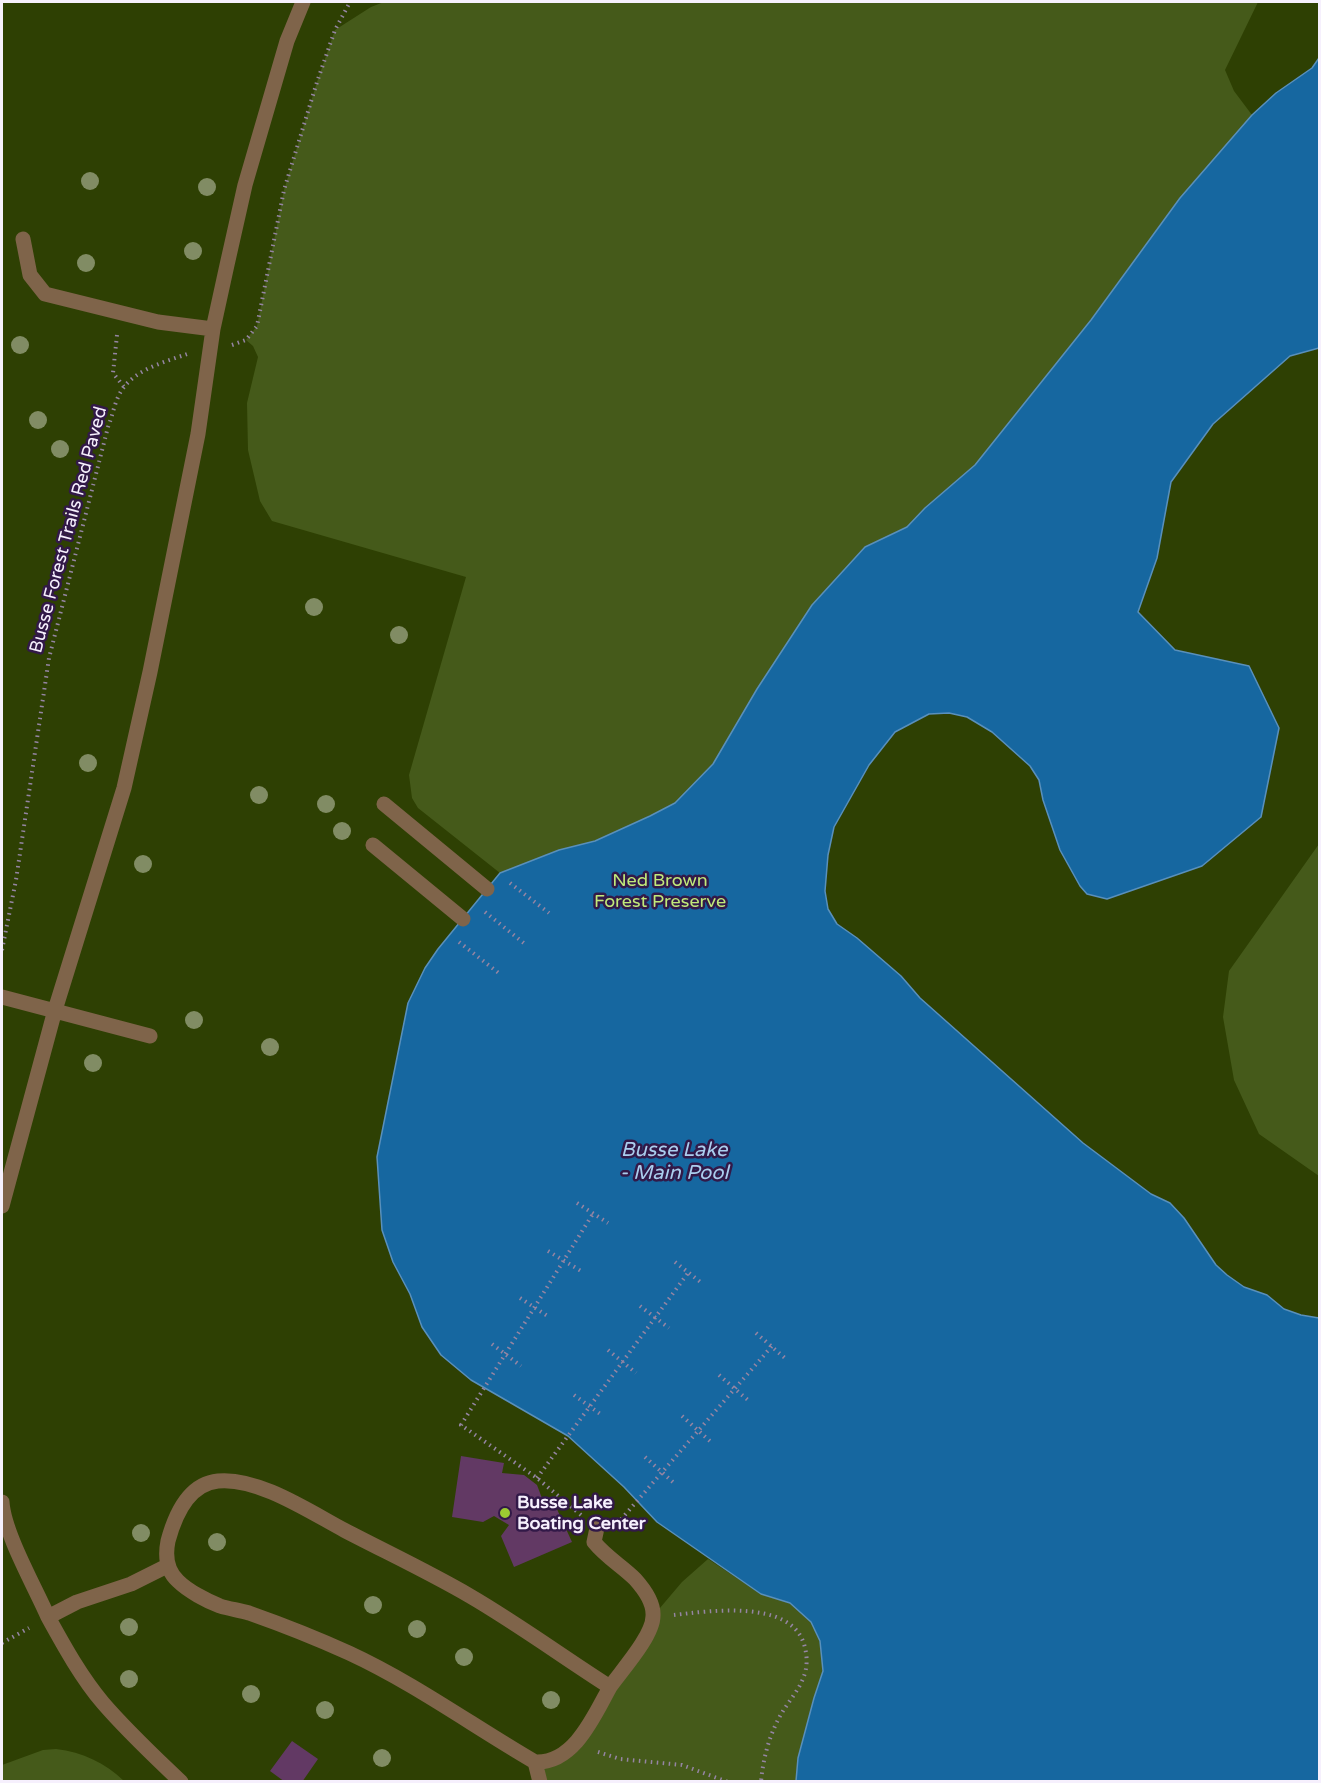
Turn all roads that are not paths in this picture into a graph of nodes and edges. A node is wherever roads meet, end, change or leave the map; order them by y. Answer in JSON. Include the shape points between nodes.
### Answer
{"nodes":[{"id":1,"x":303,"y":2,"type":"edge"},
{"id":2,"x":23,"y":239,"type":"dead end"},
{"id":3,"x":213,"y":329,"type":"junction"},
{"id":4,"x":384,"y":804,"type":"dead end"},
{"id":5,"x":373,"y":846,"type":"dead end"},
{"id":6,"x":487,"y":889,"type":"dead end"},
{"id":7,"x":463,"y":919,"type":"dead end"},
{"id":8,"x":2,"y":997,"type":"edge"},
{"id":9,"x":55,"y":1010,"type":"junction"},
{"id":10,"x":150,"y":1036,"type":"dead end"},
{"id":11,"x":2,"y":1206,"type":"edge"},
{"id":12,"x":2,"y":1502,"type":"edge"},
{"id":13,"x":602,"y":1532,"type":"road end"},
{"id":14,"x":167,"y":1566,"type":"junction"},
{"id":15,"x":48,"y":1617,"type":"junction"},
{"id":16,"x":610,"y":1687,"type":"junction"},
{"id":17,"x":535,"y":1762,"type":"junction"},
{"id":18,"x":181,"y":1782,"type":"edge"},
{"id":19,"x":540,"y":1782,"type":"edge"}],
"edges":[{"from":1,"to":3,"type":"lane","via":[[286,41],[245,185]]},
{"from":2,"to":3,"type":"lane","via":[[30,275],[45,294],[120,314]]},
{"from":3,"to":9,"type":"lane","via":[[196,445],[124,788]]},
{"from":4,"to":6,"type":"lane"},
{"from":5,"to":7,"type":"lane"},
{"from":8,"to":9,"type":"lane"},
{"from":9,"to":10,"type":"lane"},
{"from":9,"to":11,"type":"lane"},
{"from":12,"to":15,"type":"lane","via":[[14,1542]]},
{"from":13,"to":16,"type":"lane","via":[[594,1542],[648,1594],[654,1615],[649,1631]]},
{"from":14,"to":15,"type":"lane"},
{"from":14,"to":16,"type":"lane","via":[[171,1529],[179,1508],[191,1495],[204,1484],[219,1481],[250,1484],[471,1596]]},
{"from":14,"to":17,"type":"lane","via":[[178,1582],[220,1606],[304,1633],[352,1654]]},
{"from":15,"to":18,"type":"lane","via":[[102,1701]]},
{"from":16,"to":17,"type":"lane","via":[[574,1744],[560,1758]]},
{"from":17,"to":19,"type":"lane"}]}
